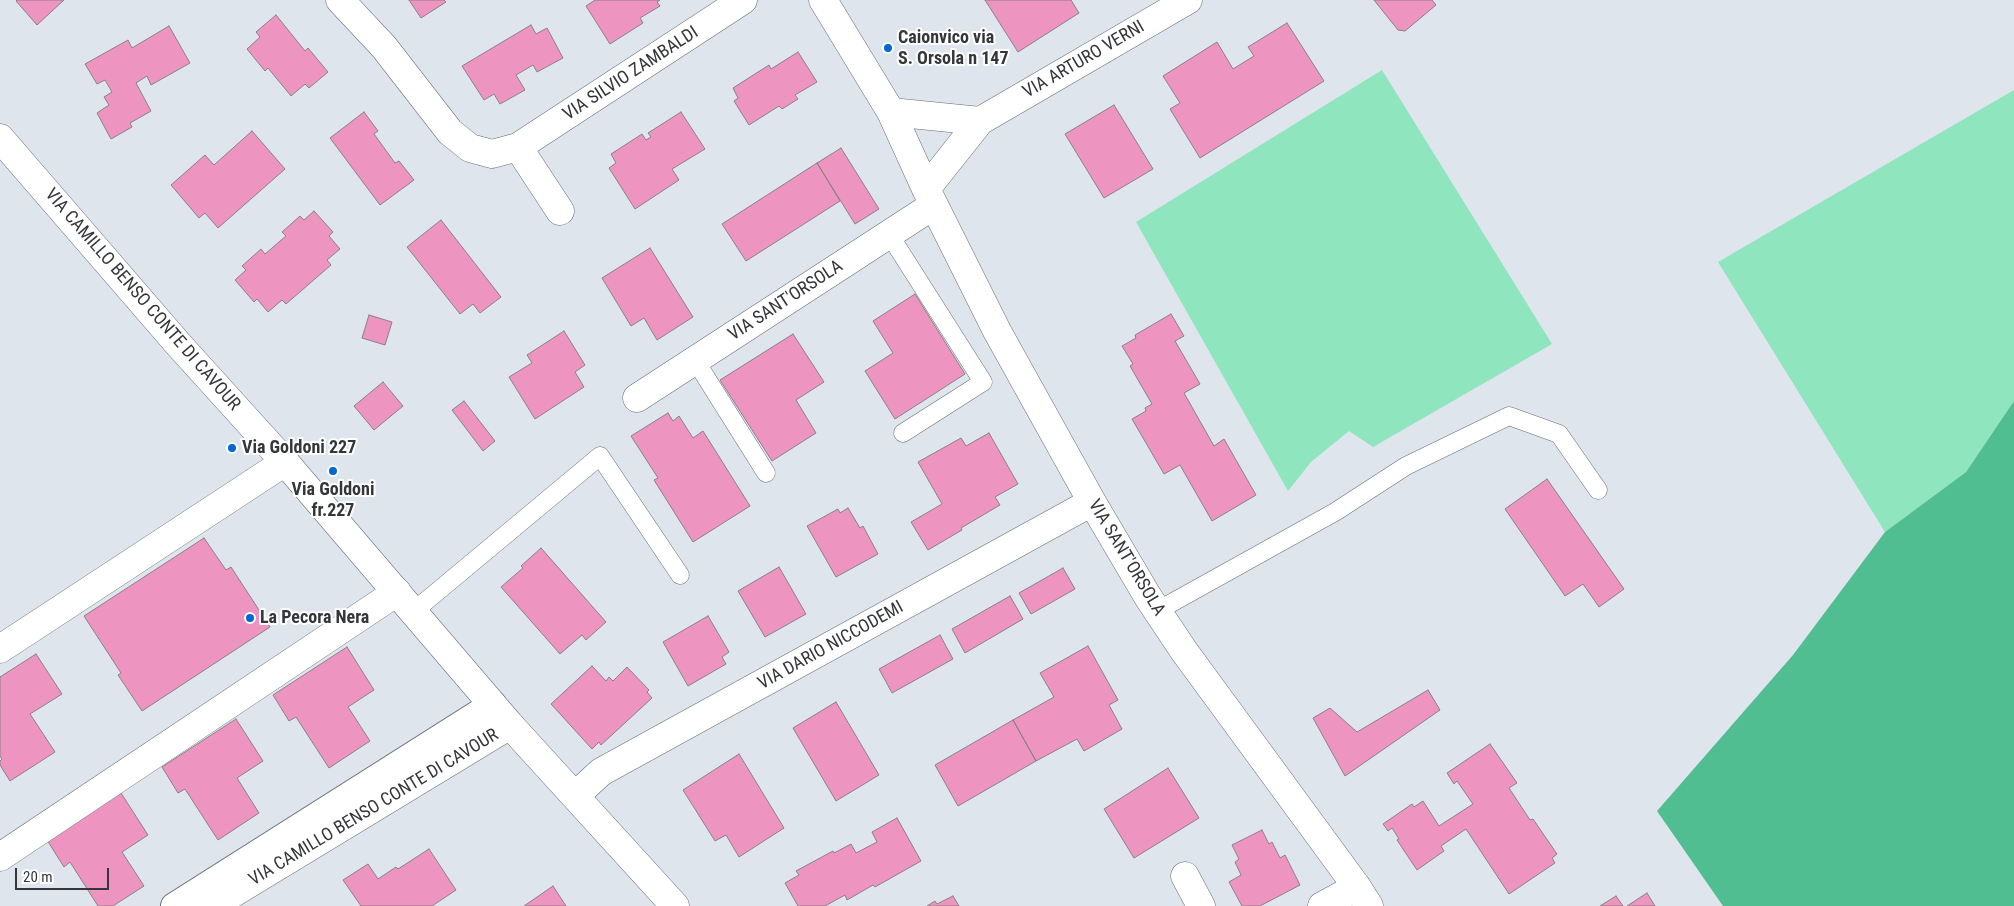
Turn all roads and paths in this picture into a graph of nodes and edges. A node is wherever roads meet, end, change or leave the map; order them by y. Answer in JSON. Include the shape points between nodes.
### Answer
{"nodes":[{"id":1,"x":340,"y":0,"type":"edge"},
{"id":2,"x":744,"y":0,"type":"edge"},
{"id":3,"x":824,"y":0,"type":"edge"},
{"id":4,"x":1188,"y":0,"type":"edge"},
{"id":5,"x":891,"y":112,"type":"junction"},
{"id":6,"x":980,"y":121,"type":"junction"},
{"id":7,"x":0,"y":138,"type":"edge"},
{"id":8,"x":518,"y":148,"type":"junction"},
{"id":9,"x":930,"y":197,"type":"junction"},
{"id":10,"x":560,"y":211,"type":"dead end"},
{"id":11,"x":890,"y":234,"type":"junction"},
{"id":12,"x":695,"y":360,"type":"junction"},
{"id":13,"x":637,"y":398,"type":"dead end"},
{"id":14,"x":903,"y":433,"type":"dead end"},
{"id":15,"x":285,"y":462,"type":"junction"},
{"id":16,"x":766,"y":472,"type":"dead end"},
{"id":17,"x":1598,"y":490,"type":"dead end"},
{"id":18,"x":1092,"y":502,"type":"junction"},
{"id":19,"x":680,"y":575,"type":"dead end"},
{"id":20,"x":406,"y":602,"type":"junction"},
{"id":21,"x":1157,"y":611,"type":"junction"},
{"id":22,"x":0,"y":649,"type":"edge"},
{"id":23,"x":493,"y":704,"type":"junction"},
{"id":24,"x":510,"y":725,"type":"junction"},
{"id":25,"x":576,"y":795,"type":"junction"},
{"id":26,"x":0,"y":857,"type":"edge"},
{"id":27,"x":1184,"y":876,"type":"dead end"},
{"id":28,"x":1363,"y":897,"type":"edge"},
{"id":29,"x":174,"y":906,"type":"edge"},
{"id":30,"x":212,"y":906,"type":"edge"},
{"id":31,"x":675,"y":906,"type":"edge"},
{"id":32,"x":1201,"y":906,"type":"edge"},
{"id":33,"x":1322,"y":906,"type":"edge"}],
"edges":[{"from":1,"to":8,"type":"street","name":"VIA SILVIO ZAMBALDI","via":[[384,48],[450,132],[470,148],[492,154]]},
{"from":2,"to":8,"type":"street","name":"VIA SILVIO ZAMBALDI"},
{"from":3,"to":5,"type":"street","name":"VIA SANT'ORSOLA"},
{"from":4,"to":6,"type":"street","name":"VIA ARTURO VERNI"},
{"from":5,"to":6,"type":"street"},
{"from":5,"to":9,"type":"street","name":"VIA SANT'ORSOLA"},
{"from":6,"to":9,"type":"street","name":"VIA ARTURO VERNI"},
{"from":7,"to":15,"type":"street","name":"VIA CAMILLO BENSO CONTE DI CAVOUR"},
{"from":8,"to":10,"type":"street"},
{"from":9,"to":11,"type":"street","name":"VIA SANT'ORSOLA"},
{"from":9,"to":18,"type":"street","name":"VIA SANT'ORSOLA","via":[[997,332]]},
{"from":11,"to":12,"type":"street","name":"VIA SANT'ORSOLA"},
{"from":11,"to":14,"type":"lane","via":[[983,382]]},
{"from":12,"to":13,"type":"street","name":"VIA SANT'ORSOLA"},
{"from":12,"to":16,"type":"lane"},
{"from":15,"to":20,"type":"street","name":"VIA CAMILLO BENSO CONTE DI CAVOUR"},
{"from":15,"to":22,"type":"street"},
{"from":17,"to":21,"type":"lane","via":[[1559,434],[1509,416],[1406,466],[1335,512]]},
{"from":18,"to":21,"type":"street","name":"VIA SANT'ORSOLA"},
{"from":18,"to":25,"type":"street","name":"VIA DARIO NICCODEMI","via":[[601,772]]},
{"from":19,"to":20,"type":"lane","via":[[600,456]]},
{"from":20,"to":23,"type":"street","name":"VIA CAMILLO BENSO CONTE DI CAVOUR"},
{"from":20,"to":26,"type":"street"},
{"from":21,"to":28,"type":"street","name":"VIA SANT'ORSOLA"},
{"from":23,"to":24,"type":"street","name":"VIA CAMILLO BENSO CONTE DI CAVOUR"},
{"from":23,"to":29,"type":"street"},
{"from":24,"to":25,"type":"street","name":"VIA CAMILLO BENSO CONTE DI CAVOUR"},
{"from":24,"to":30,"type":"street","name":"VIA CAMILLO BENSO CONTE DI CAVOUR"},
{"from":25,"to":31,"type":"street","name":"VIA CAMILLO BENSO CONTE DI CAVOUR"},
{"from":27,"to":32,"type":"street"},
{"from":28,"to":33,"type":"street","name":"VIA SANT'ORSOLA"}]}
